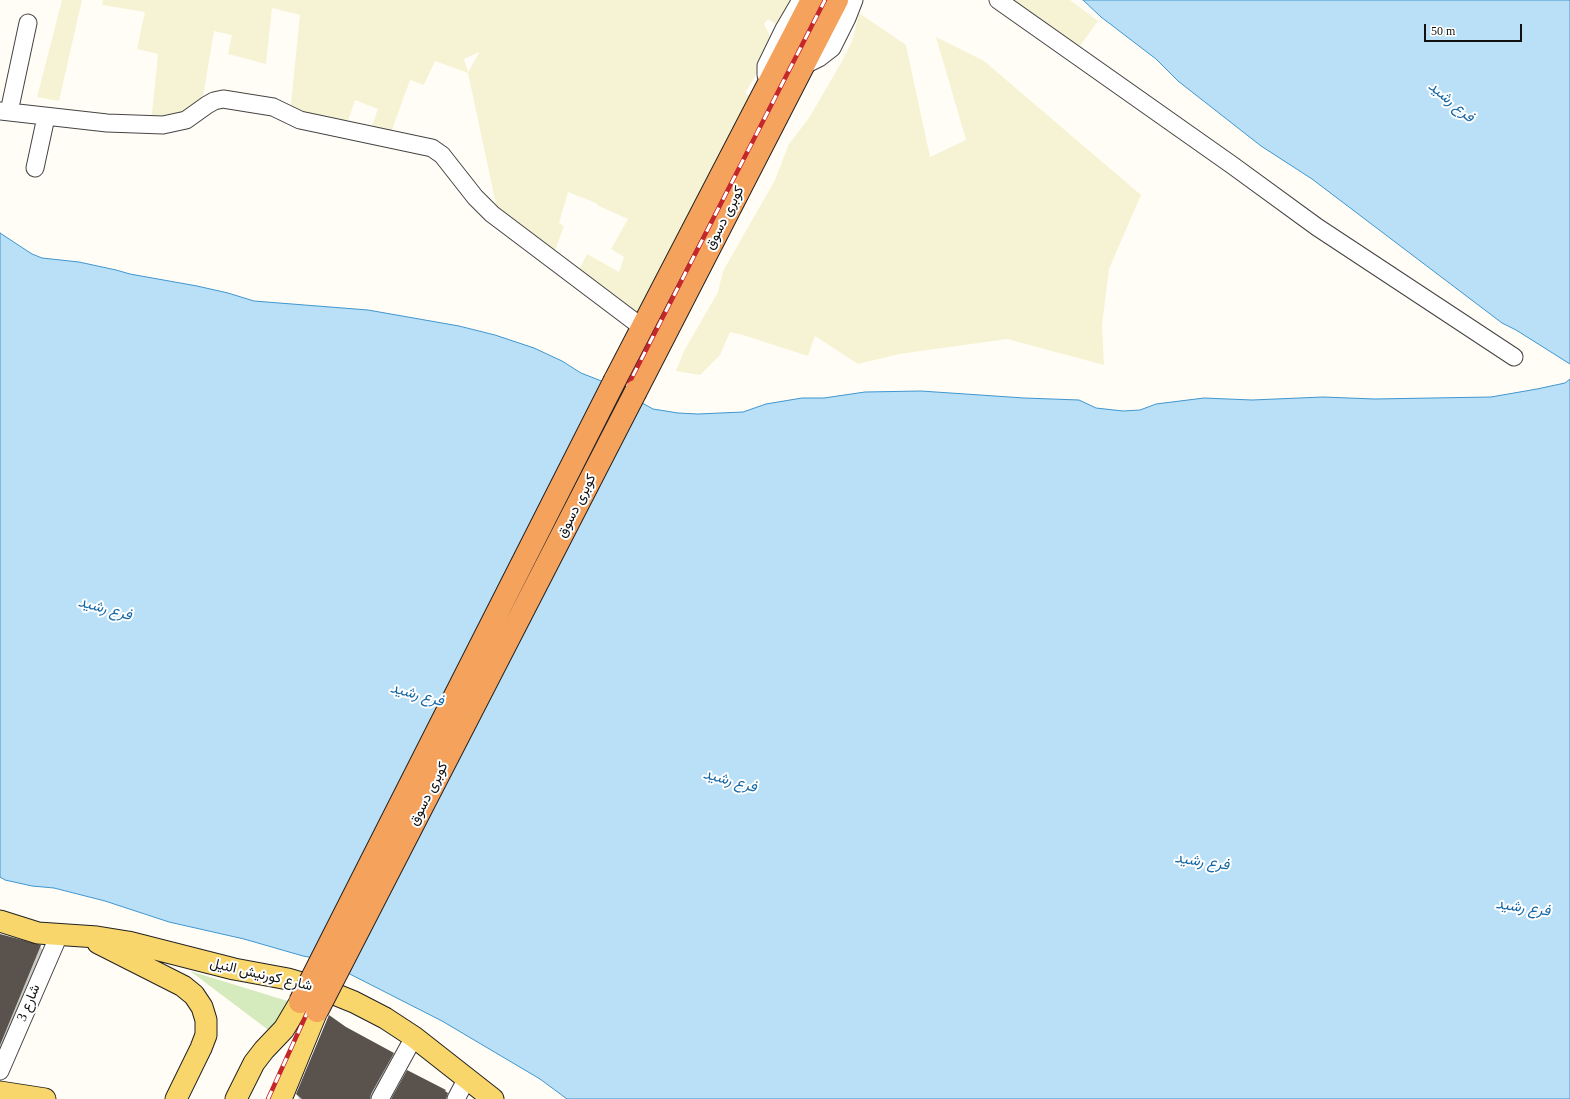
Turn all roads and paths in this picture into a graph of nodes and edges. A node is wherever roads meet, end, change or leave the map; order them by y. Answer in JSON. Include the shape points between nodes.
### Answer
{"nodes":[{"id":1,"x":801,"y":0,"type":"edge"},
{"id":2,"x":812,"y":0,"type":"edge"},
{"id":3,"x":854,"y":0,"type":"edge"},
{"id":4,"x":998,"y":0,"type":"edge"},
{"id":5,"x":835,"y":4,"type":"edge"},
{"id":6,"x":28,"y":23,"type":"dead end"},
{"id":7,"x":803,"y":66,"type":"junction"},
{"id":8,"x":770,"y":81,"type":"junction"},
{"id":9,"x":4,"y":111,"type":"edge"},
{"id":10,"x":46,"y":117,"type":"junction"},
{"id":11,"x":35,"y":168,"type":"dead end"},
{"id":12,"x":643,"y":328,"type":"junction"},
{"id":13,"x":1514,"y":357,"type":"dead end"},
{"id":14,"x":0,"y":921,"type":"edge"},
{"id":15,"x":59,"y":935,"type":"junction"},
{"id":16,"x":82,"y":936,"type":"junction"},
{"id":17,"x":308,"y":1006,"type":"junction"},
{"id":18,"x":414,"y":1036,"type":"junction"},
{"id":19,"x":0,"y":1071,"type":"edge"},
{"id":20,"x":467,"y":1078,"type":"junction"},
{"id":21,"x":1,"y":1093,"type":"edge"},
{"id":22,"x":45,"y":1099,"type":"edge"},
{"id":23,"x":176,"y":1099,"type":"edge"},
{"id":24,"x":236,"y":1099,"type":"edge"},
{"id":25,"x":281,"y":1099,"type":"edge"},
{"id":26,"x":380,"y":1099,"type":"edge"},
{"id":27,"x":456,"y":1099,"type":"edge"},
{"id":28,"x":493,"y":1099,"type":"edge"}],
"edges":[{"from":1,"to":8,"type":"street","via":[[766,66],[766,75]]},
{"from":2,"to":8,"type":"highway","name":"كوبرى دسوق"},
{"from":3,"to":7,"type":"street","via":[[832,48]]},
{"from":4,"to":13,"type":"street","via":[[1317,228]]},
{"from":5,"to":7,"type":"highway","name":"كوبرى دسوق"},
{"from":6,"to":9,"type":"street"},
{"from":7,"to":17,"type":"highway","name":"كوبرى دسوق","bridge":true,"via":[[636,391]]},
{"from":8,"to":12,"type":"highway","name":"كوبرى دسوق"},
{"from":9,"to":10,"type":"street"},
{"from":10,"to":11,"type":"street"},
{"from":10,"to":12,"type":"street","via":[[163,125],[186,120],[207,105],[222,99],[272,107],[300,120],[436,150],[492,214]]},
{"from":12,"to":17,"type":"highway","name":"كوبرى دسوق","bridge":true},
{"from":14,"to":15,"type":"main road","name":"شارع كورنيش النيل"},
{"from":15,"to":16,"type":"main road","name":"شارع كورنيش النيل"},
{"from":15,"to":19,"type":"street","name":"شارع 3"},
{"from":16,"to":18,"type":"main road","name":"شارع كورنيش النيل","via":[[128,942],[322,989],[354,1002]]},
{"from":16,"to":23,"type":"main road","via":[[183,986],[194,995],[202,1007],[206,1020],[206,1035]]},
{"from":17,"to":24,"type":"main road","via":[[264,1050],[254,1063]]},
{"from":17,"to":25,"type":"main road"},
{"from":18,"to":20,"type":"main road","name":"شارع كورنيش النيل"},
{"from":18,"to":26,"type":"street"},
{"from":20,"to":27,"type":"street"},
{"from":20,"to":28,"type":"main road","name":"شارع كورنيش النيل"},
{"from":21,"to":22,"type":"main road"}]}
